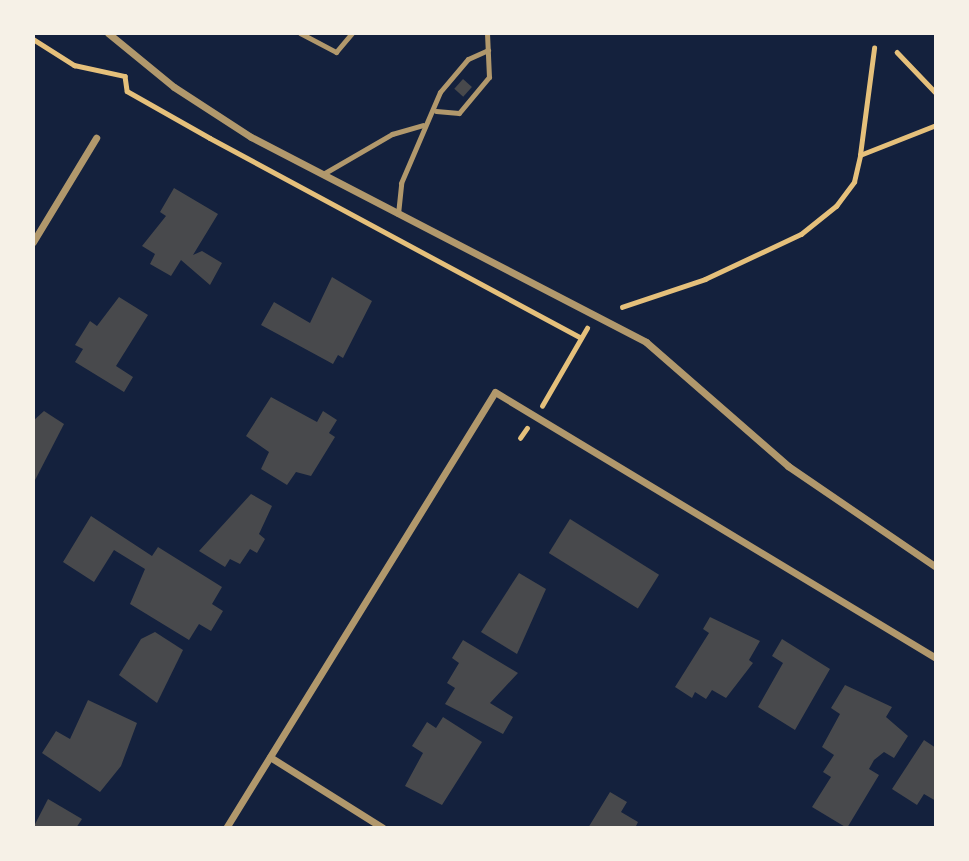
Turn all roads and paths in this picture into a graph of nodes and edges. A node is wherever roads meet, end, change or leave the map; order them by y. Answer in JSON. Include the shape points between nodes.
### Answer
{"nodes":[{"id":1,"x":108,"y":33,"type":"edge"},
{"id":2,"x":300,"y":33,"type":"edge"},
{"id":3,"x":352,"y":33,"type":"edge"},
{"id":4,"x":487,"y":33,"type":"edge"},
{"id":5,"x":728,"y":33,"type":"edge"},
{"id":6,"x":738,"y":33,"type":"edge"},
{"id":7,"x":33,"y":39,"type":"edge"},
{"id":8,"x":874,"y":48,"type":"dead end"},
{"id":9,"x":488,"y":50,"type":"junction"},
{"id":10,"x":897,"y":52,"type":"dead end"},
{"id":11,"x":936,"y":93,"type":"edge"},
{"id":12,"x":436,"y":111,"type":"junction"},
{"id":13,"x":423,"y":125,"type":"junction"},
{"id":14,"x":936,"y":125,"type":"edge"},
{"id":15,"x":96,"y":138,"type":"dead end"},
{"id":16,"x":860,"y":155,"type":"junction"},
{"id":17,"x":320,"y":176,"type":"junction"},
{"id":18,"x":397,"y":216,"type":"junction"},
{"id":19,"x":33,"y":242,"type":"edge"},
{"id":20,"x":622,"y":307,"type":"dead end"},
{"id":21,"x":587,"y":328,"type":"dead end"},
{"id":22,"x":581,"y":338,"type":"junction"},
{"id":23,"x":536,"y":415,"type":"junction"},
{"id":24,"x":936,"y":567,"type":"edge"},
{"id":25,"x":936,"y":658,"type":"edge"},
{"id":26,"x":270,"y":757,"type":"junction"},
{"id":27,"x":226,"y":828,"type":"edge"},
{"id":28,"x":383,"y":828,"type":"edge"}],
"edges":[{"from":1,"to":17,"type":"street","via":[[214,115]]},
{"from":2,"to":3,"type":"lane","via":[[336,52]]},
{"from":4,"to":9,"type":"lane"},
{"from":5,"to":6,"type":"path"},
{"from":7,"to":22,"type":"path","via":[[74,65],[125,76],[127,91],[302,191]]},
{"from":8,"to":16,"type":"path"},
{"from":9,"to":12,"type":"lane","via":[[461,67],[440,92]]},
{"from":9,"to":12,"type":"lane","via":[[489,77],[459,113]]},
{"from":10,"to":11,"type":"path"},
{"from":12,"to":13,"type":"lane"},
{"from":13,"to":17,"type":"lane","via":[[392,134]]},
{"from":13,"to":18,"type":"lane","via":[[401,183]]},
{"from":14,"to":16,"type":"path"},
{"from":15,"to":19,"type":"street"},
{"from":16,"to":20,"type":"path","via":[[854,183],[836,206],[801,234],[705,279]]},
{"from":17,"to":18,"type":"street"},
{"from":18,"to":24,"type":"street","via":[[646,342],[812,485]]},
{"from":21,"to":22,"type":"path"},
{"from":22,"to":23,"type":"path"},
{"from":23,"to":25,"type":"street"},
{"from":23,"to":26,"type":"street","via":[[495,392]]},
{"from":26,"to":27,"type":"street"},
{"from":26,"to":28,"type":"street"}]}
